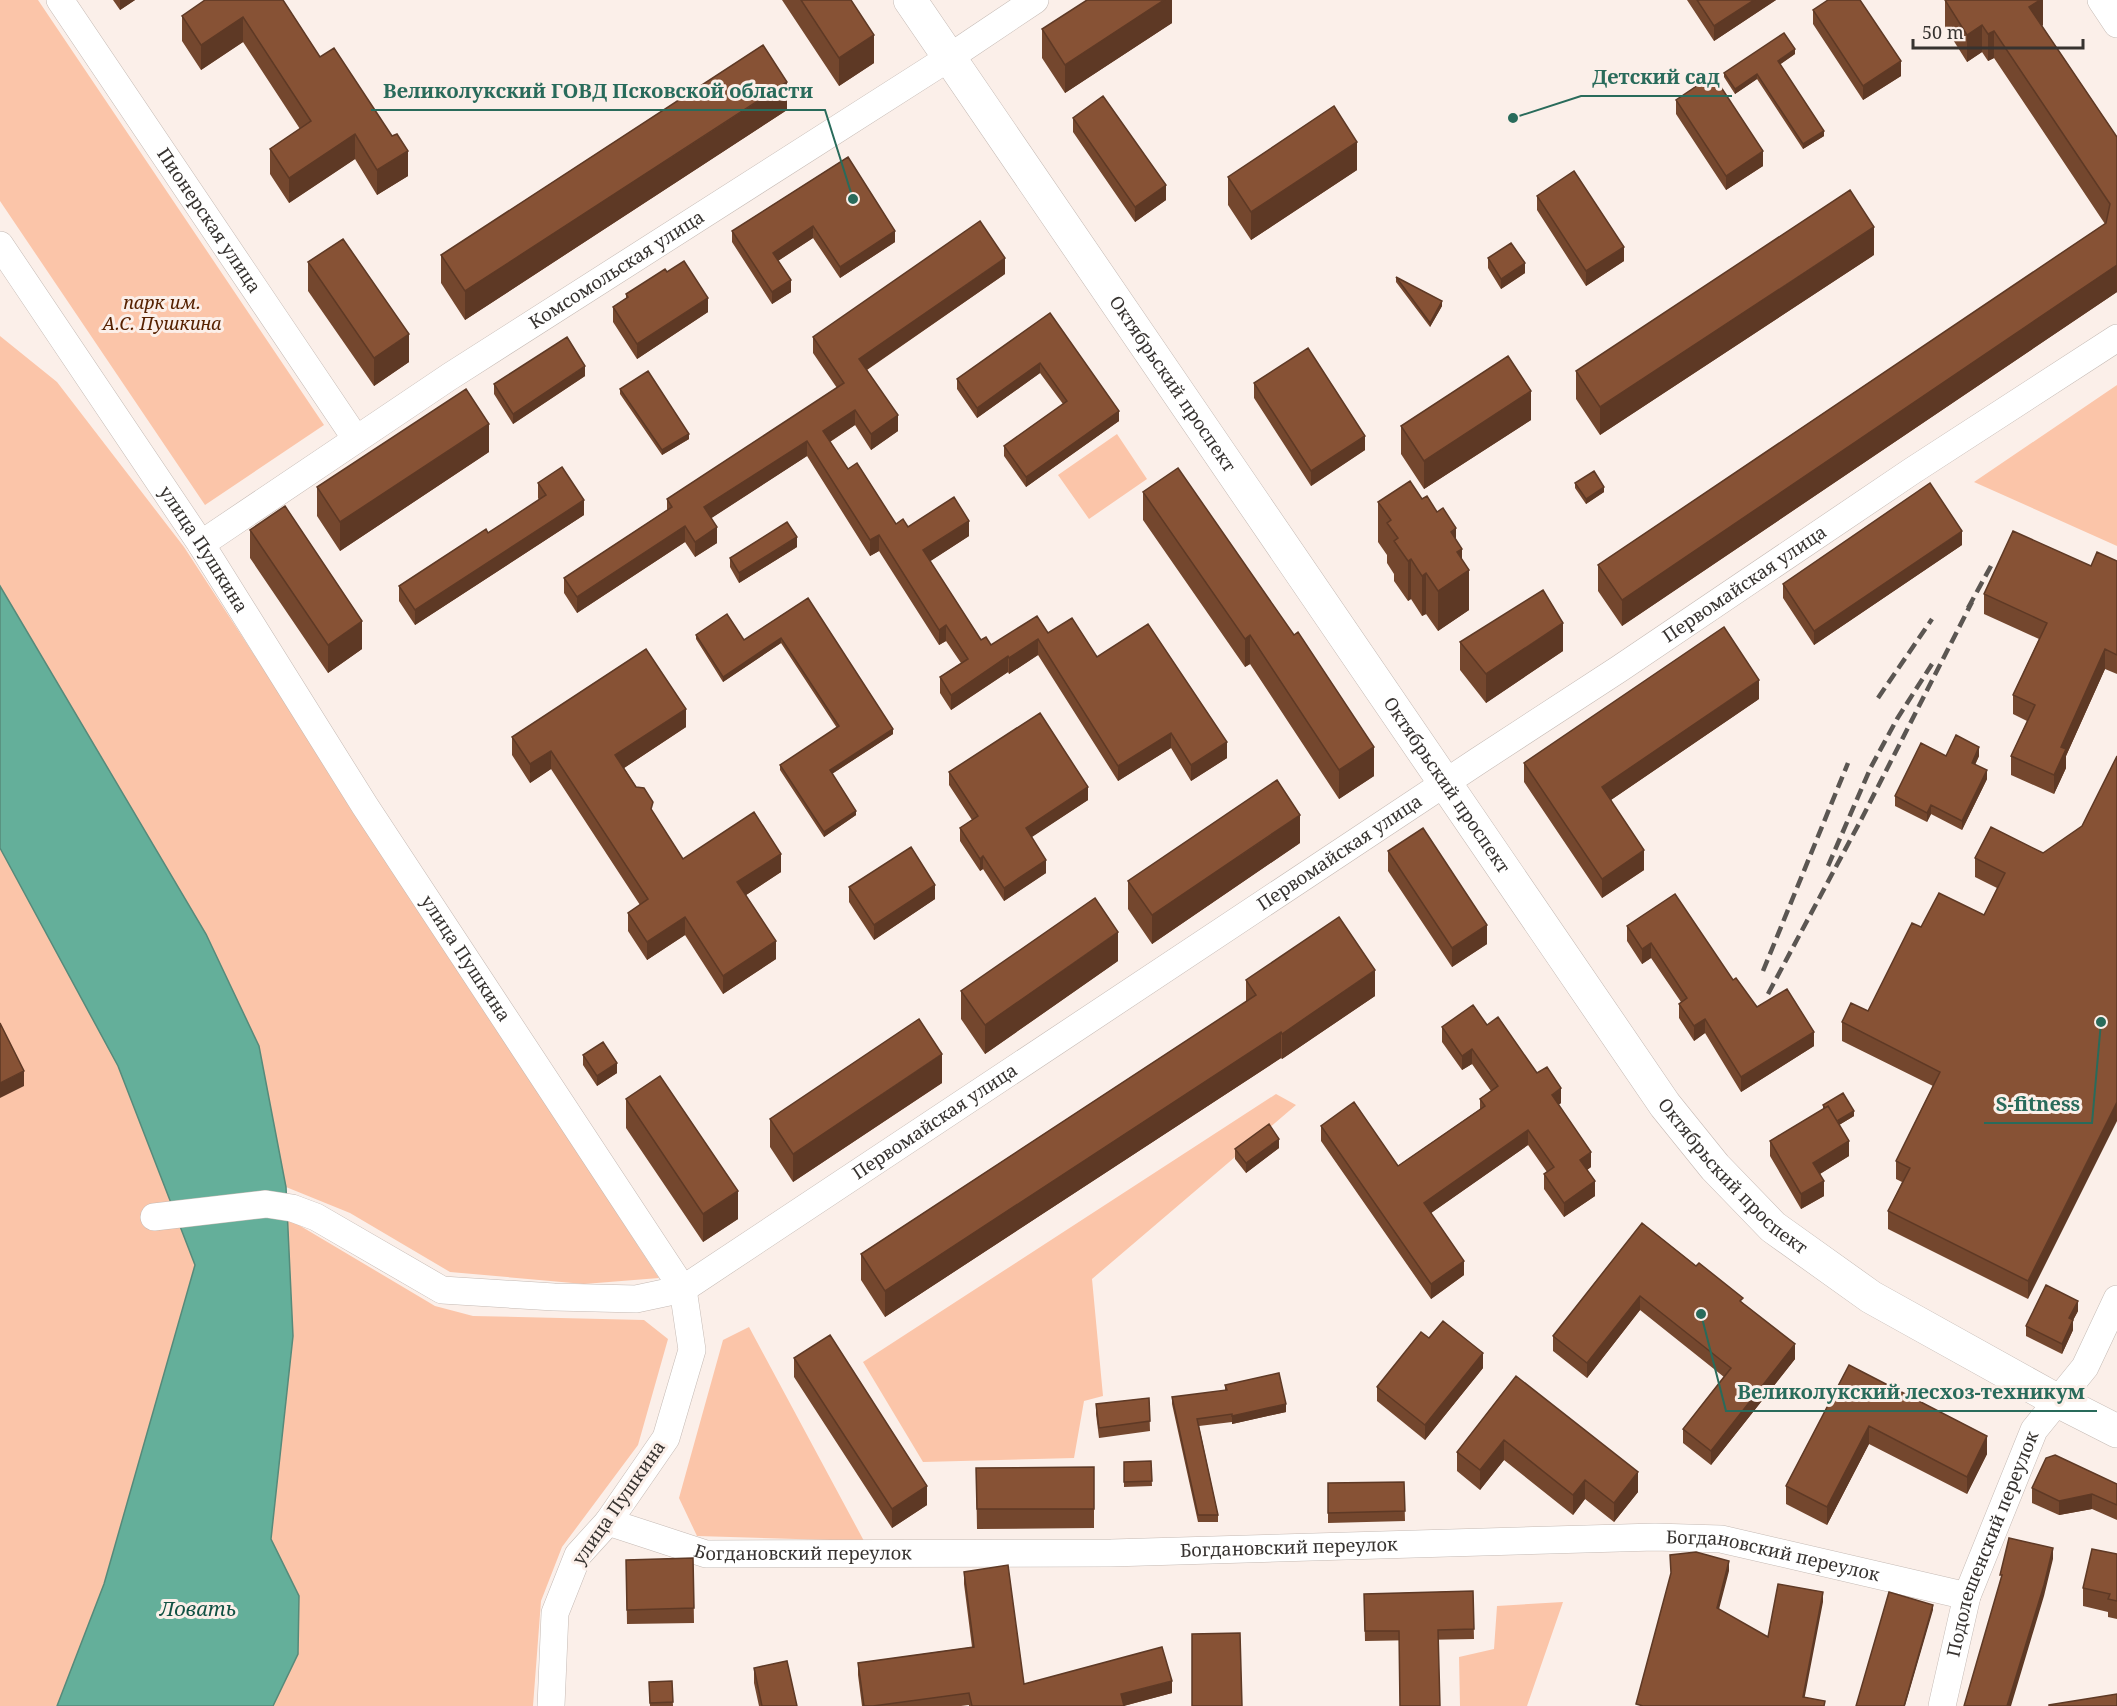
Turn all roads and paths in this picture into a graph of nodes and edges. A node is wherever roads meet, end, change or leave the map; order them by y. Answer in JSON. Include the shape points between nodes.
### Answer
{"nodes":[{"id":1,"x":60,"y":0,"type":"edge"},
{"id":2,"x":910,"y":0,"type":"edge"},
{"id":3,"x":1035,"y":0,"type":"edge"},
{"id":4,"x":2102,"y":0,"type":"edge"},
{"id":5,"x":2117,"y":24,"type":"edge"},
{"id":6,"x":950,"y":57,"type":"junction"},
{"id":7,"x":0,"y":245,"type":"edge"},
{"id":8,"x":2117,"y":338,"type":"edge"},
{"id":9,"x":356,"y":439,"type":"junction"},
{"id":10,"x":201,"y":544,"type":"junction"},
{"id":11,"x":1445,"y":783,"type":"junction"},
{"id":12,"x":154,"y":1217,"type":"dead end"},
{"id":13,"x":683,"y":1289,"type":"junction"},
{"id":14,"x":2117,"y":1299,"type":"edge"},
{"id":15,"x":2058,"y":1401,"type":"junction"},
{"id":16,"x":2117,"y":1431,"type":"edge"},
{"id":17,"x":608,"y":1522,"type":"junction"},
{"id":18,"x":1967,"y":1596,"type":"junction"},
{"id":19,"x":551,"y":1706,"type":"edge"},
{"id":20,"x":1942,"y":1706,"type":"edge"}],
"edges":[{"from":1,"to":9,"type":"street","name":"Пионерская улица"},
{"from":2,"to":6,"type":"main road","name":"Октябрьский проспект"},
{"from":3,"to":6,"type":"street","name":"Комсомольская улица"},
{"from":4,"to":5,"type":"street"},
{"from":6,"to":9,"type":"street","name":"Комсомольская улица"},
{"from":6,"to":11,"type":"main road","name":"Октябрьский проспект"},
{"from":7,"to":10,"type":"street","name":"улица Пушкина"},
{"from":8,"to":11,"type":"street","name":"Первомайская улица"},
{"from":9,"to":10,"type":"street","name":"Комсомольская улица"},
{"from":10,"to":13,"type":"street","name":"улица Пушкина","via":[[365,806]]},
{"from":11,"to":13,"type":"street","name":"Первомайская улица"},
{"from":11,"to":15,"type":"main road","name":"Октябрьский проспект","via":[[1665,1105],[1715,1167],[1773,1227],[1871,1297]]},
{"from":12,"to":13,"type":"street","via":[[266,1204],[292,1208],[316,1217],[442,1290],[636,1299]]},
{"from":13,"to":17,"type":"street","name":"улица Пушкина","via":[[692,1350],[666,1438]]},
{"from":14,"to":15,"type":"street","name":"Подолешенский переулок","via":[[2085,1367]]},
{"from":15,"to":16,"type":"main road","name":"Октябрьский проспект"},
{"from":15,"to":18,"type":"street","name":"Подолешенский переулок","via":[[2034,1430]]},
{"from":17,"to":18,"type":"street","name":"Богдановский переулок","via":[[706,1554],[1111,1553],[1655,1537],[1721,1539]]},
{"from":17,"to":19,"type":"street","name":"улица Пушкина","via":[[578,1556],[555,1613]]},
{"from":18,"to":20,"type":"street","name":"Подолешенский переулок"}]}
